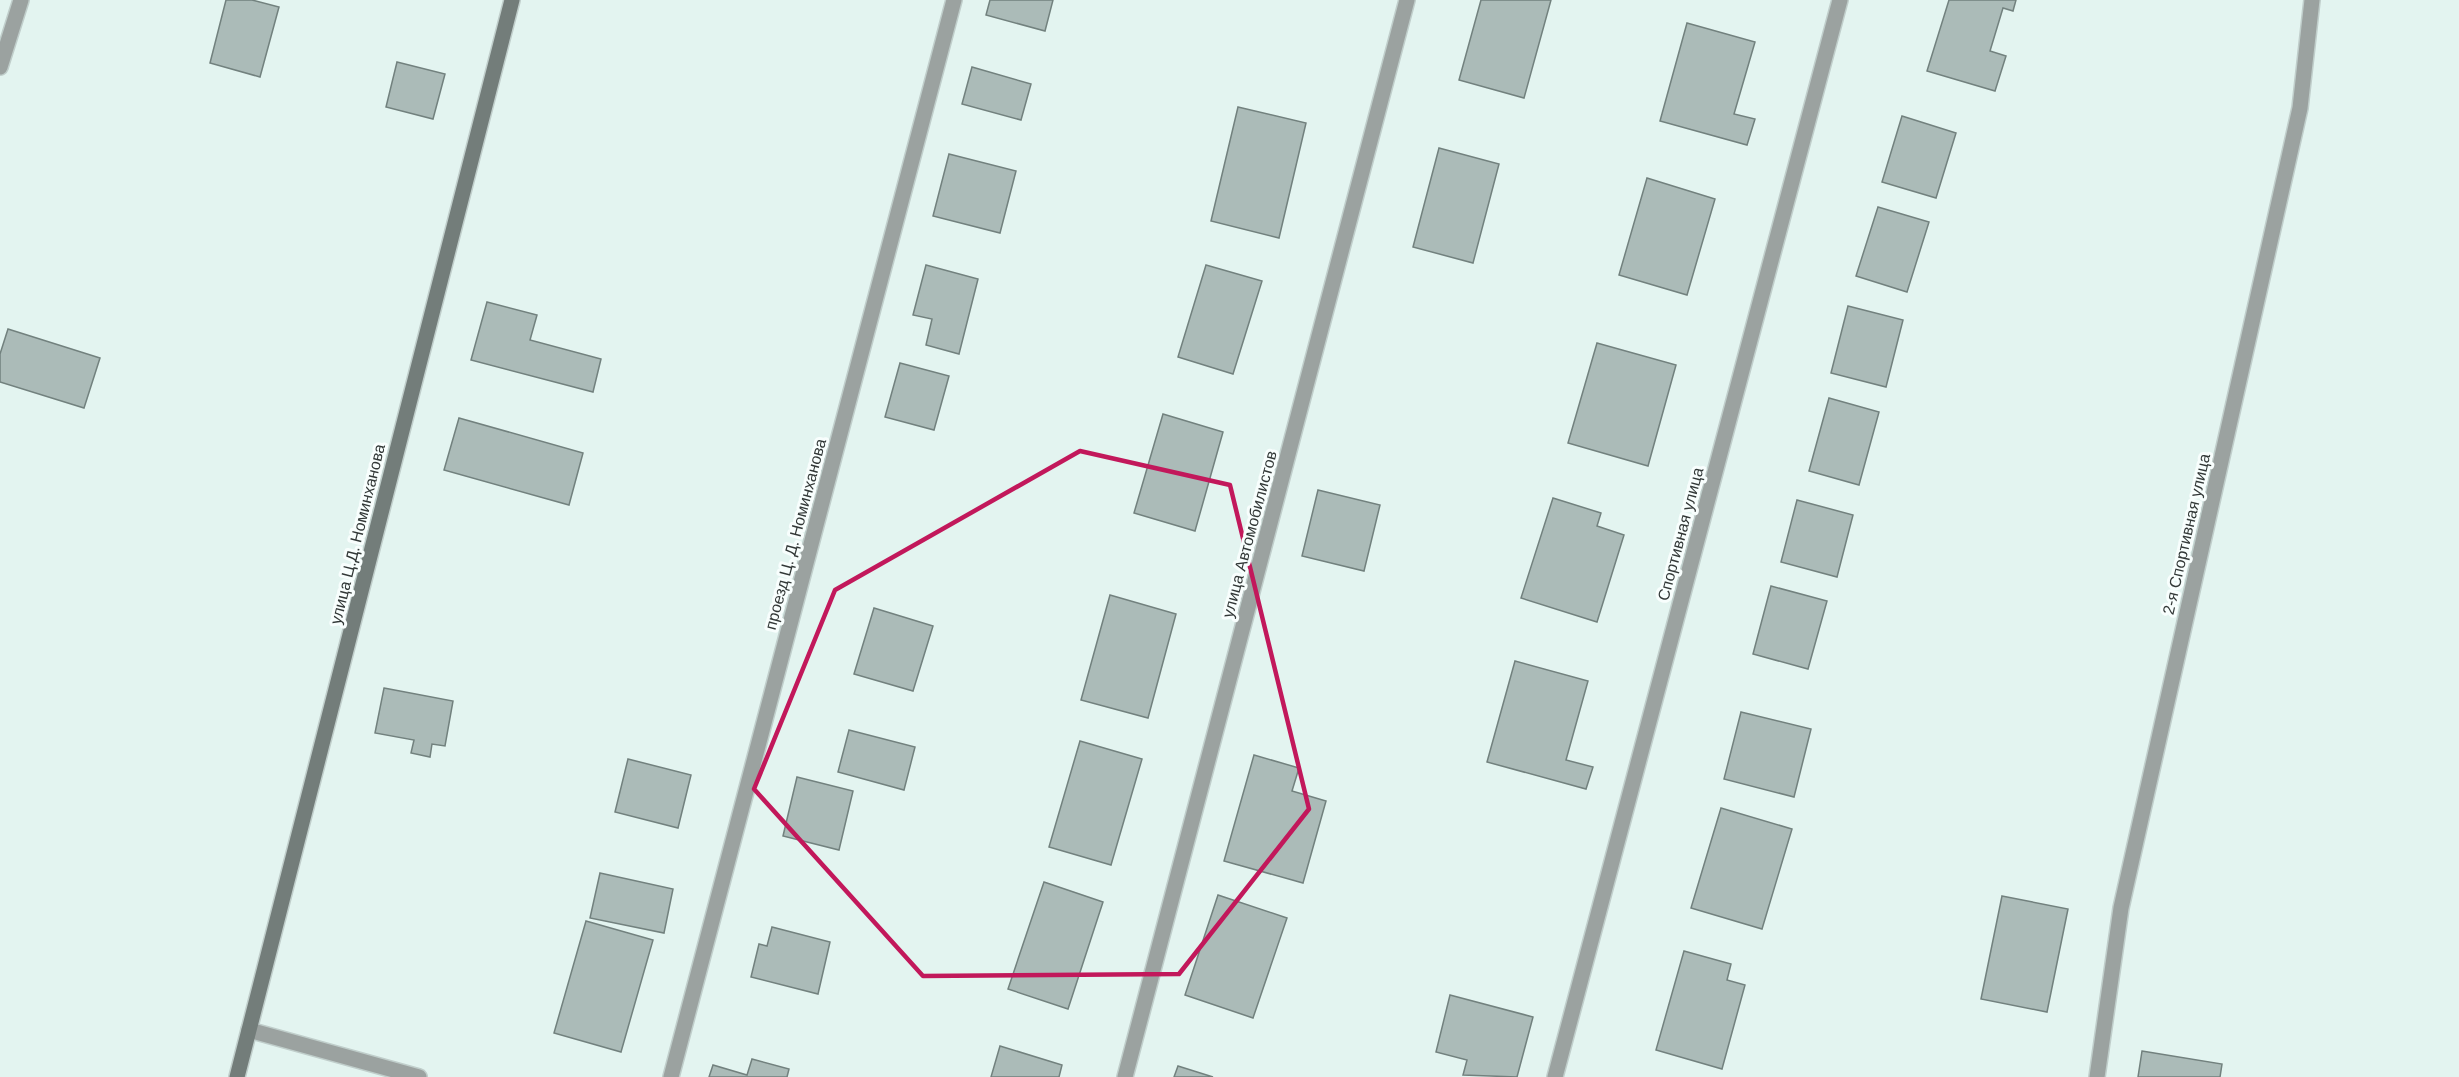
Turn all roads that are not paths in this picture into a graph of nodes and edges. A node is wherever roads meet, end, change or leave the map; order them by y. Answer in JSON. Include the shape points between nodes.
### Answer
{"nodes":[{"id":1,"x":21,"y":0,"type":"edge"},
{"id":2,"x":512,"y":0,"type":"edge"},
{"id":3,"x":954,"y":0,"type":"edge"},
{"id":4,"x":1407,"y":0,"type":"edge"},
{"id":5,"x":1840,"y":0,"type":"edge"},
{"id":6,"x":2312,"y":0,"type":"edge"},
{"id":7,"x":0,"y":67,"type":"edge"},
{"id":8,"x":249,"y":1030,"type":"junction"},
{"id":9,"x":237,"y":1077,"type":"edge"},
{"id":10,"x":419,"y":1077,"type":"edge"},
{"id":11,"x":671,"y":1077,"type":"edge"},
{"id":12,"x":1125,"y":1077,"type":"edge"},
{"id":13,"x":1555,"y":1077,"type":"edge"},
{"id":14,"x":2097,"y":1077,"type":"edge"}],
"edges":[{"from":1,"to":7,"type":"street"},
{"from":2,"to":8,"type":"street","name":"улица Ц.Д. Номинханова"},
{"from":3,"to":11,"type":"street","name":"проезд Ц. Д. Номинханова"},
{"from":4,"to":12,"type":"street","name":"улица Автомобилистов"},
{"from":5,"to":13,"type":"street","name":"Спортивная улица"},
{"from":6,"to":14,"type":"street","name":"2-я Спортивная улица","via":[[2300,108],[2121,908]]},
{"from":8,"to":9,"type":"street","name":"улица Ц.Д. Номинханова"},
{"from":8,"to":10,"type":"street"}]}
